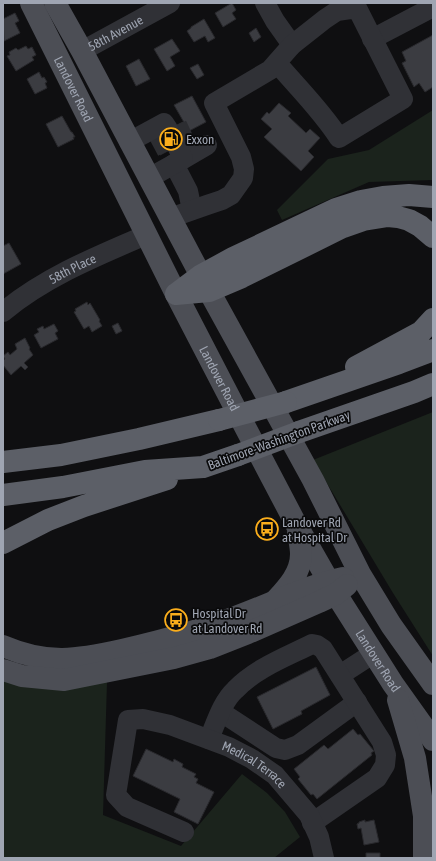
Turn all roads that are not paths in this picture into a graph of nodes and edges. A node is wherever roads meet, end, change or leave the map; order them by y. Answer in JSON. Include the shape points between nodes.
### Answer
{"nodes":[{"id":1,"x":31,"y":3,"type":"edge"},
{"id":2,"x":55,"y":3,"type":"edge"},
{"id":3,"x":170,"y":3,"type":"edge"},
{"id":4,"x":265,"y":3,"type":"edge"},
{"id":5,"x":433,"y":6,"type":"edge"},
{"id":6,"x":372,"y":39,"type":"junction"},
{"id":7,"x":292,"y":45,"type":"junction"},
{"id":8,"x":82,"y":51,"type":"junction"},
{"id":9,"x":277,"y":63,"type":"junction"},
{"id":10,"x":129,"y":142,"type":"junction"},
{"id":11,"x":173,"y":142,"type":"junction"},
{"id":12,"x":208,"y":145,"type":"dead end"},
{"id":13,"x":149,"y":178,"type":"junction"},
{"id":14,"x":433,"y":197,"type":"edge"},
{"id":15,"x":192,"y":210,"type":"junction"},
{"id":16,"x":170,"y":218,"type":"junction"},
{"id":17,"x":146,"y":234,"type":"junction"},
{"id":18,"x":433,"y":238,"type":"edge"},
{"id":19,"x":204,"y":283,"type":"junction"},
{"id":20,"x":176,"y":294,"type":"junction"},
{"id":21,"x":3,"y":312,"type":"edge"},
{"id":22,"x":433,"y":319,"type":"edge"},
{"id":23,"x":433,"y":350,"type":"edge"},
{"id":24,"x":433,"y":384,"type":"edge"},
{"id":25,"x":295,"y":399,"type":"junction"},
{"id":26,"x":3,"y":462,"type":"edge"},
{"id":27,"x":203,"y":468,"type":"junction"},
{"id":28,"x":3,"y":495,"type":"edge"},
{"id":29,"x":296,"y":524,"type":"junction"},
{"id":30,"x":3,"y":543,"type":"edge"},
{"id":31,"x":360,"y":574,"type":"junction"},
{"id":32,"x":333,"y":587,"type":"junction"},
{"id":33,"x":275,"y":601,"type":"junction"},
{"id":34,"x":3,"y":646,"type":"edge"},
{"id":35,"x":374,"y":653,"type":"junction"},
{"id":36,"x":3,"y":670,"type":"edge"},
{"id":37,"x":340,"y":675,"type":"junction"},
{"id":38,"x":393,"y":684,"type":"junction"},
{"id":39,"x":433,"y":684,"type":"edge"},
{"id":40,"x":357,"y":702,"type":"junction"},
{"id":41,"x":221,"y":712,"type":"junction"},
{"id":42,"x":209,"y":739,"type":"junction"},
{"id":43,"x":433,"y":740,"type":"edge"},
{"id":44,"x":312,"y":822,"type":"junction"},
{"id":45,"x":184,"y":832,"type":"dead end"},
{"id":46,"x":324,"y":858,"type":"edge"},
{"id":47,"x":424,"y":858,"type":"edge"}],
"edges":[{"from":1,"to":17,"type":"main road","name":"Landover Road"},
{"from":2,"to":8,"type":"main road","name":"Landover Road"},
{"from":3,"to":8,"type":"street","name":"58th Avenue"},
{"from":4,"to":7,"type":"street"},
{"from":5,"to":6,"type":"street"},
{"from":6,"to":7,"type":"street","via":[[357,8],[337,11]]},
{"from":6,"to":9,"type":"street","via":[[403,99],[338,138],[313,103]]},
{"from":7,"to":9,"type":"street"},
{"from":8,"to":10,"type":"main road","name":"Landover Road"},
{"from":9,"to":15,"type":"street","via":[[270,70],[214,103],[241,157],[243,178],[231,195]]},
{"from":10,"to":11,"type":"street"},
{"from":10,"to":13,"type":"main road","name":"Landover Road"},
{"from":11,"to":12,"type":"street"},
{"from":11,"to":13,"type":"street"},
{"from":11,"to":15,"type":"street"},
{"from":13,"to":16,"type":"main road","name":"Landover Road"},
{"from":14,"to":19,"type":"highway","via":[[383,197],[336,209],[233,258]]},
{"from":15,"to":16,"type":"street"},
{"from":16,"to":19,"type":"main road","name":"Landover Road"},
{"from":17,"to":20,"type":"main road","name":"Landover Road"},
{"from":17,"to":21,"type":"street","name":"58th Place","via":[[47,282],[14,302]]},
{"from":18,"to":19,"type":"highway","via":[[420,226],[398,217],[363,220],[343,227],[242,277]]},
{"from":19,"to":20,"type":"highway"},
{"from":19,"to":31,"type":"main road","name":"Landover Road","via":[[313,480]]},
{"from":20,"to":29,"type":"main road","name":"Landover Road"},
{"from":22,"to":25,"type":"highway","via":[[421,332]]},
{"from":23,"to":25,"type":"highway"},
{"from":24,"to":27,"type":"highway","name":"Baltimore-Washington Parkway","bridge":true},
{"from":25,"to":26,"type":"highway","bridge":true,"via":[[139,439],[61,455]]},
{"from":27,"to":28,"type":"highway","name":"Baltimore-Washington Parkway","via":[[144,471],[63,487]]},
{"from":27,"to":30,"type":"highway","via":[[84,506],[48,520]]},
{"from":29,"to":32,"type":"main road","name":"Landover Road"},
{"from":29,"to":33,"type":"main road","via":[[301,555],[299,564],[295,577]]},
{"from":31,"to":32,"type":"main road"},
{"from":31,"to":39,"type":"main road","name":"Landover Road","via":[[391,625]]},
{"from":32,"to":33,"type":"main road"},
{"from":32,"to":35,"type":"main road","name":"Landover Road"},
{"from":32,"to":36,"type":"main road","via":[[319,602],[210,648],[174,658],[64,680],[22,676]]},
{"from":33,"to":34,"type":"main road","via":[[201,630],[85,658],[46,658]]},
{"from":35,"to":37,"type":"street"},
{"from":35,"to":38,"type":"main road","name":"Landover Road"},
{"from":37,"to":40,"type":"street"},
{"from":37,"to":41,"type":"street","via":[[323,649],[312,644],[255,673],[234,690]]},
{"from":38,"to":43,"type":"main road","name":"Landover Road"},
{"from":38,"to":47,"type":"main road","via":[[415,758],[424,816]]},
{"from":40,"to":41,"type":"street","via":[[298,745],[285,750],[276,748]]},
{"from":40,"to":44,"type":"street","via":[[382,742],[386,755],[385,766],[377,778]]},
{"from":41,"to":42,"type":"street"},
{"from":42,"to":44,"type":"street","name":"Medical Terrace","via":[[252,759],[275,775]]},
{"from":42,"to":45,"type":"street","name":"Medical Terrace","via":[[143,719],[128,720],[116,795],[127,807]]},
{"from":44,"to":46,"type":"street","name":"Medical Terrace"}]}
